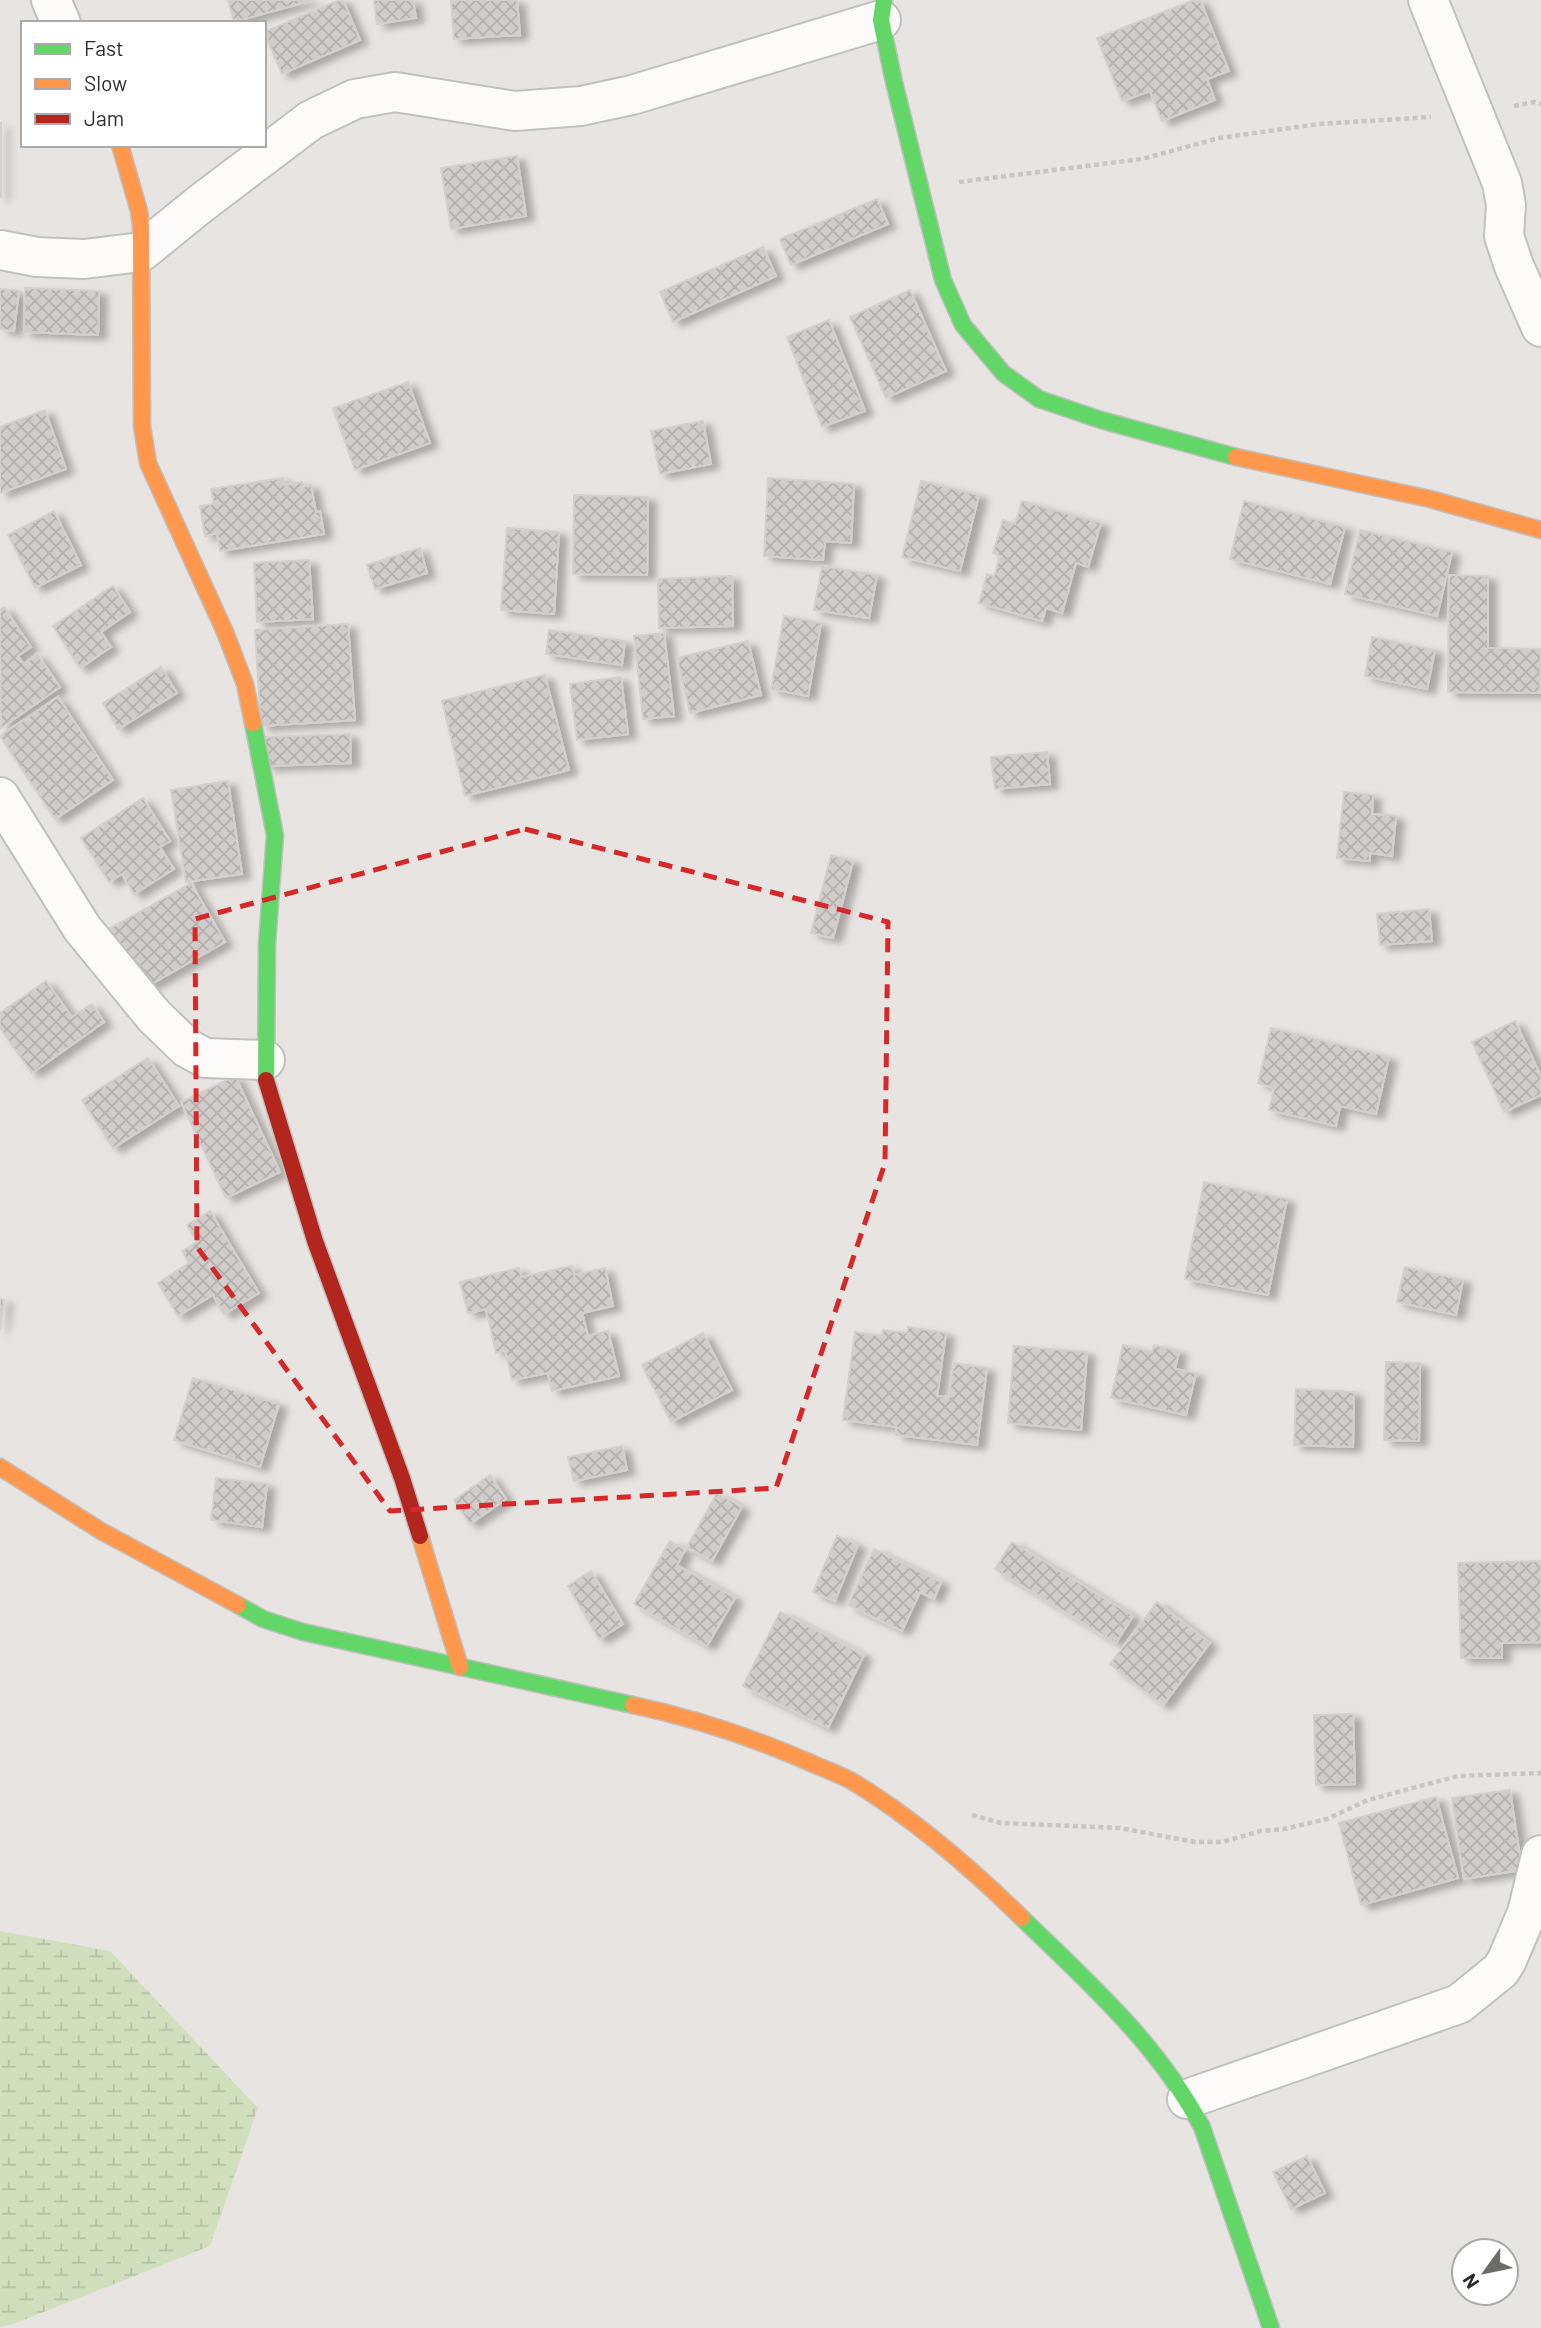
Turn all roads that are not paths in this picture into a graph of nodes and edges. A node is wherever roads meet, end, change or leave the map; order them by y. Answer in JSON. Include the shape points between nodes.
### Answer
{"nodes":[{"id":1,"x":51,"y":0,"type":"edge"},
{"id":2,"x":1428,"y":0,"type":"edge"},
{"id":3,"x":883,"y":10,"type":"edge"},
{"id":4,"x":60,"y":21,"type":"edge"},
{"id":5,"x":121,"y":147,"type":"edge"},
{"id":6,"x":0,"y":250,"type":"edge"},
{"id":7,"x":141,"y":252,"type":"junction"},
{"id":8,"x":1541,"y":327,"type":"edge"},
{"id":9,"x":1540,"y":533,"type":"edge"},
{"id":10,"x":0,"y":797,"type":"edge"},
{"id":11,"x":265,"y":1060,"type":"junction"},
{"id":12,"x":0,"y":1467,"type":"edge"},
{"id":13,"x":460,"y":1667,"type":"junction"},
{"id":14,"x":1541,"y":1855,"type":"edge"},
{"id":15,"x":1187,"y":2099,"type":"junction"},
{"id":16,"x":1271,"y":2328,"type":"edge"}],
"edges":[{"from":1,"to":4,"type":"street"},
{"from":2,"to":8,"type":"street","via":[[1502,183],[1504,236]]},
{"from":3,"to":7,"type":"street","via":[[632,95],[581,106],[515,111],[395,92],[355,99],[311,120]]},
{"from":3,"to":9,"type":"street","via":[[918,187],[943,280],[963,325],[1003,373],[1039,399],[1101,420],[1217,453],[1430,499]]},
{"from":5,"to":7,"type":"street","via":[[139,211]]},
{"from":6,"to":7,"type":"street","via":[[84,259]]},
{"from":7,"to":11,"type":"street","via":[[142,426],[148,463],[245,684],[275,835]]},
{"from":10,"to":11,"type":"street","via":[[82,928],[153,1016],[187,1048],[205,1058]]},
{"from":11,"to":13,"type":"street","via":[[266,1083],[315,1241],[402,1478]]},
{"from":12,"to":13,"type":"street","via":[[101,1531],[263,1619]]},
{"from":13,"to":15,"type":"street","via":[[666,1712],[774,1747],[853,1782],[924,1830],[977,1874],[1120,2013]]},
{"from":14,"to":15,"type":"street","via":[[1527,1913],[1507,1960],[1459,2004]]},
{"from":15,"to":16,"type":"street","via":[[1202,2127]]}]}
